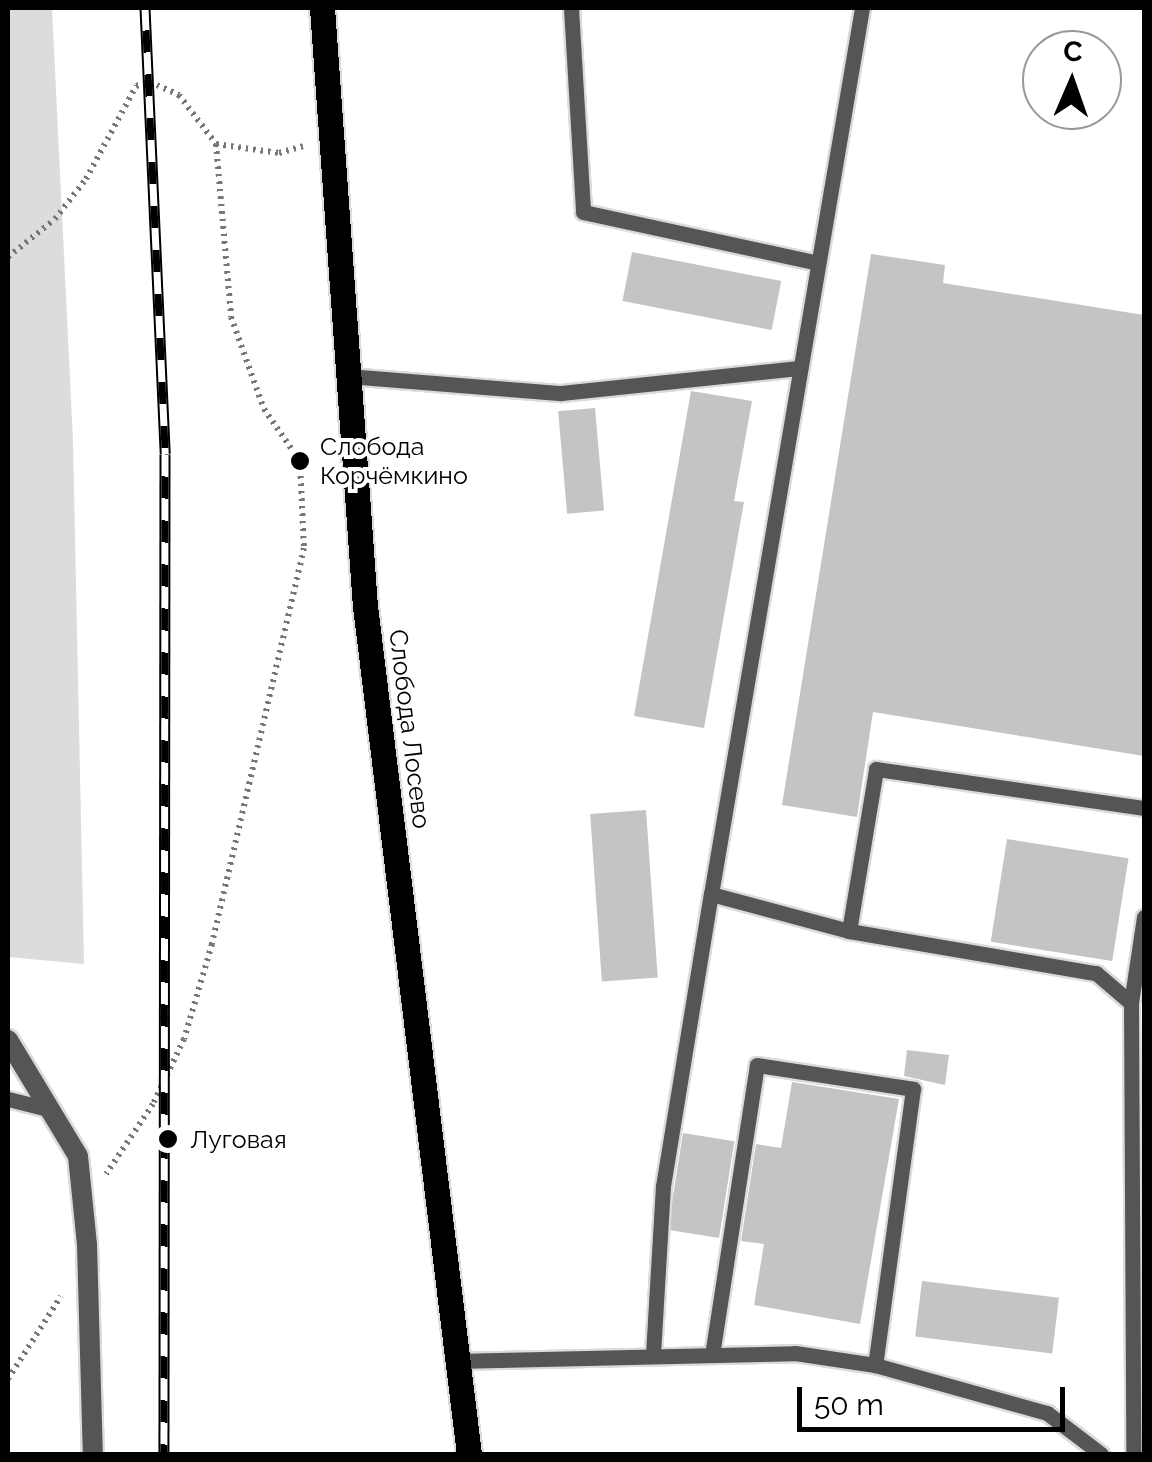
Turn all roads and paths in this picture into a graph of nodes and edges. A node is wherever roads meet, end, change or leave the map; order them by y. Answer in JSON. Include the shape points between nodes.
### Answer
{"nodes":[{"id":1,"x":322,"y":8,"type":"edge"},
{"id":2,"x":571,"y":8,"type":"edge"},
{"id":3,"x":862,"y":8,"type":"edge"},
{"id":4,"x":331,"y":138,"type":"junction"},
{"id":5,"x":216,"y":144,"type":"junction"},
{"id":6,"x":8,"y":258,"type":"edge"},
{"id":7,"x":818,"y":262,"type":"junction"},
{"id":8,"x":799,"y":368,"type":"junction"},
{"id":9,"x":348,"y":376,"type":"junction"},
{"id":10,"x":1144,"y":808,"type":"edge"},
{"id":11,"x":711,"y":894,"type":"junction"},
{"id":12,"x":1144,"y":918,"type":"edge"},
{"id":13,"x":849,"y":931,"type":"junction"},
{"id":14,"x":1130,"y":1004,"type":"junction"},
{"id":15,"x":8,"y":1040,"type":"edge"},
{"id":16,"x":8,"y":1099,"type":"edge"},
{"id":17,"x":52,"y":1110,"type":"junction"},
{"id":18,"x":83,"y":1208,"type":"junction"},
{"id":19,"x":65,"y":1290,"type":"dead end"},
{"id":20,"x":653,"y":1354,"type":"junction"},
{"id":21,"x":712,"y":1355,"type":"junction"},
{"id":22,"x":456,"y":1361,"type":"junction"},
{"id":23,"x":875,"y":1364,"type":"junction"},
{"id":24,"x":8,"y":1379,"type":"edge"},
{"id":25,"x":93,"y":1454,"type":"edge"},
{"id":26,"x":469,"y":1454,"type":"edge"},
{"id":27,"x":1101,"y":1454,"type":"edge"},
{"id":28,"x":1133,"y":1454,"type":"edge"}],
"edges":[{"from":1,"to":4,"type":"main road","name":"Слобода Лосево"},
{"from":2,"to":7,"type":"lane","via":[[583,212]]},
{"from":3,"to":7,"type":"lane"},
{"from":4,"to":5,"type":"path","via":[[280,153]]},
{"from":4,"to":9,"type":"main road","name":"Слобода Лосево"},
{"from":5,"to":6,"type":"path","via":[[179,95],[150,82],[136,86],[86,179],[55,219]]},
{"from":5,"to":18,"type":"path","via":[[231,317],[264,409],[300,461],[304,548],[184,1039],[152,1104]]},
{"from":7,"to":8,"type":"lane"},
{"from":8,"to":9,"type":"lane","via":[[561,392]]},
{"from":8,"to":11,"type":"lane"},
{"from":9,"to":22,"type":"main road","name":"Слобода Лосево","via":[[365,606]]},
{"from":10,"to":13,"type":"lane","via":[[876,769]]},
{"from":11,"to":13,"type":"lane"},
{"from":11,"to":20,"type":"lane","via":[[663,1186]]},
{"from":12,"to":14,"type":"lane"},
{"from":13,"to":14,"type":"lane","via":[[1096,973]]},
{"from":14,"to":28,"type":"lane"},
{"from":15,"to":17,"type":"street"},
{"from":16,"to":17,"type":"lane"},
{"from":17,"to":18,"type":"street","via":[[78,1156]]},
{"from":18,"to":25,"type":"street"},
{"from":19,"to":24,"type":"path"},
{"from":20,"to":21,"type":"lane"},
{"from":20,"to":22,"type":"lane"},
{"from":21,"to":23,"type":"lane","via":[[795,1354]]},
{"from":21,"to":23,"type":"lane","via":[[757,1065],[914,1089]]},
{"from":22,"to":26,"type":"main road","name":"Слобода Лосево"},
{"from":23,"to":27,"type":"lane","via":[[1047,1412]]}]}
